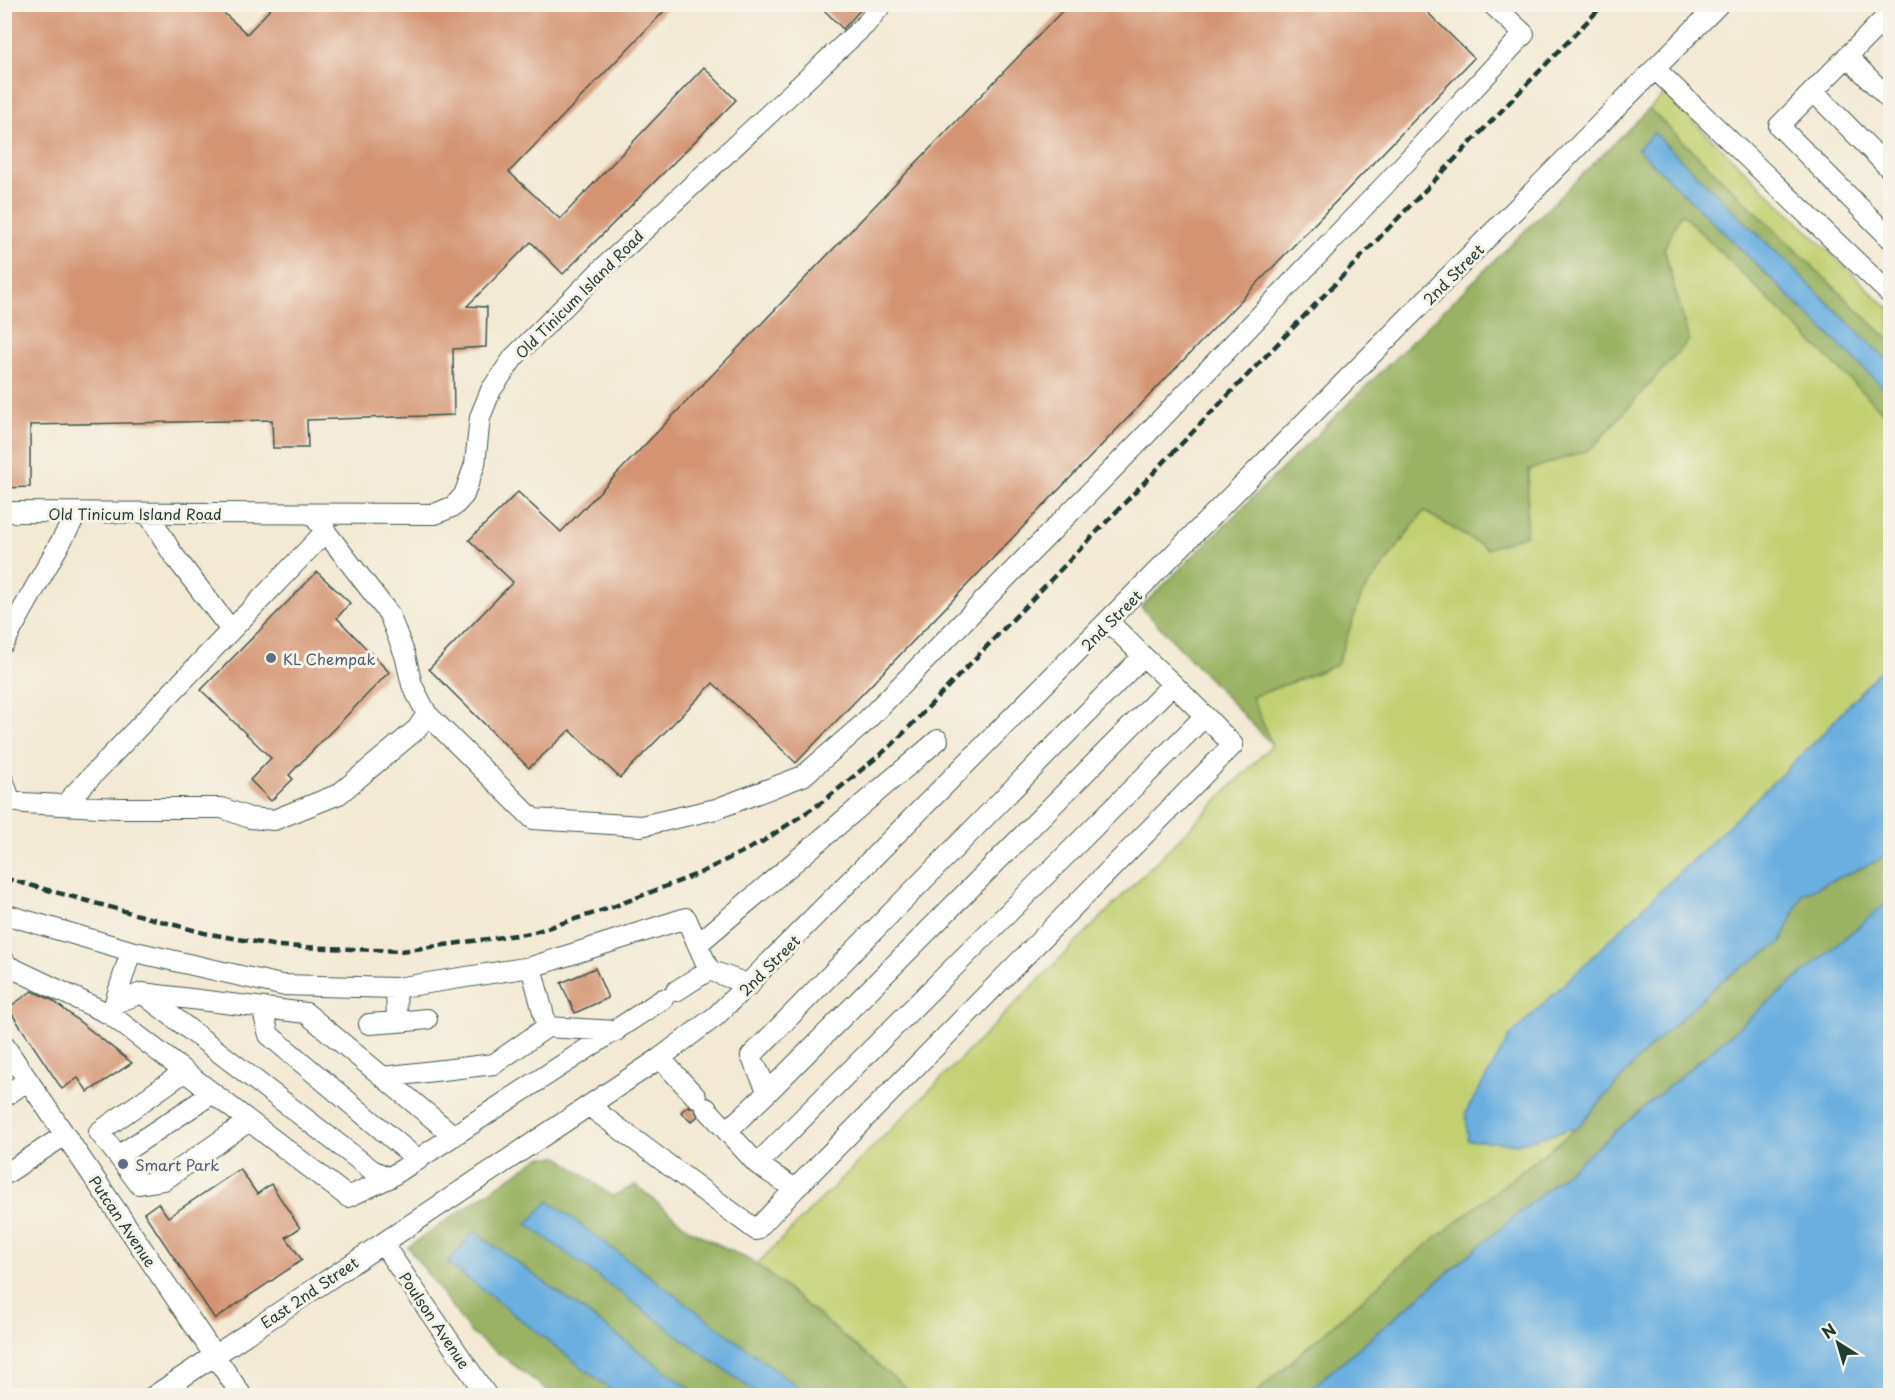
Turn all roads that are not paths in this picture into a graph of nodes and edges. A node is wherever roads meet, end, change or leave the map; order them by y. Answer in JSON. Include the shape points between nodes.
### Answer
{"nodes":[{"id":1,"x":882,"y":4,"type":"edge"},
{"id":2,"x":1492,"y":4,"type":"edge"},
{"id":3,"x":1719,"y":4,"type":"edge"},
{"id":4,"x":1888,"y":22,"type":"edge"},
{"id":5,"x":1847,"y":56,"type":"junction"},
{"id":6,"x":1655,"y":69,"type":"junction"},
{"id":7,"x":1813,"y":91,"type":"junction"},
{"id":8,"x":1890,"y":100,"type":"edge"},
{"id":9,"x":1890,"y":169,"type":"edge"},
{"id":10,"x":1890,"y":238,"type":"edge"},
{"id":11,"x":1890,"y":294,"type":"edge"},
{"id":12,"x":4,"y":512,"type":"edge"},
{"id":13,"x":77,"y":513,"type":"junction"},
{"id":14,"x":148,"y":513,"type":"junction"},
{"id":15,"x":312,"y":513,"type":"junction"},
{"id":16,"x":326,"y":531,"type":"junction"},
{"id":17,"x":1109,"y":622,"type":"junction"},
{"id":18,"x":231,"y":630,"type":"junction"},
{"id":19,"x":4,"y":643,"type":"edge"},
{"id":20,"x":1143,"y":656,"type":"junction"},
{"id":21,"x":1173,"y":684,"type":"junction"},
{"id":22,"x":427,"y":714,"type":"junction"},
{"id":23,"x":1205,"y":716,"type":"junction"},
{"id":24,"x":938,"y":740,"type":"dead end"},
{"id":25,"x":4,"y":782,"type":"edge"},
{"id":26,"x":64,"y":805,"type":"junction"},
{"id":27,"x":4,"y":914,"type":"edge"},
{"id":28,"x":698,"y":944,"type":"junction"},
{"id":29,"x":131,"y":951,"type":"junction"},
{"id":30,"x":4,"y":960,"type":"edge"},
{"id":31,"x":531,"y":967,"type":"junction"},
{"id":32,"x":710,"y":970,"type":"junction"},
{"id":33,"x":750,"y":985,"type":"junction"},
{"id":34,"x":396,"y":988,"type":"junction"},
{"id":35,"x":142,"y":993,"type":"junction"},
{"id":36,"x":262,"y":1008,"type":"junction"},
{"id":37,"x":113,"y":1009,"type":"junction"},
{"id":38,"x":427,"y":1019,"type":"dead end"},
{"id":39,"x":398,"y":1022,"type":"junction"},
{"id":40,"x":369,"y":1024,"type":"dead end"},
{"id":41,"x":547,"y":1027,"type":"junction"},
{"id":42,"x":615,"y":1030,"type":"junction"},
{"id":43,"x":4,"y":1046,"type":"edge"},
{"id":44,"x":660,"y":1058,"type":"junction"},
{"id":45,"x":184,"y":1072,"type":"junction"},
{"id":46,"x":383,"y":1077,"type":"junction"},
{"id":47,"x":28,"y":1080,"type":"junction"},
{"id":48,"x":768,"y":1092,"type":"junction"},
{"id":49,"x":213,"y":1093,"type":"junction"},
{"id":50,"x":4,"y":1097,"type":"edge"},
{"id":51,"x":588,"y":1106,"type":"junction"},
{"id":52,"x":249,"y":1121,"type":"junction"},
{"id":53,"x":727,"y":1131,"type":"junction"},
{"id":54,"x":65,"y":1135,"type":"junction"},
{"id":55,"x":454,"y":1136,"type":"junction"},
{"id":56,"x":118,"y":1156,"type":"junction"},
{"id":57,"x":418,"y":1160,"type":"junction"},
{"id":58,"x":757,"y":1164,"type":"junction"},
{"id":59,"x":4,"y":1175,"type":"edge"},
{"id":60,"x":390,"y":1178,"type":"junction"},
{"id":61,"x":795,"y":1189,"type":"junction"},
{"id":62,"x":465,"y":1190,"type":"joint"},
{"id":63,"x":383,"y":1244,"type":"junction"},
{"id":64,"x":214,"y":1356,"type":"junction"},
{"id":65,"x":154,"y":1395,"type":"edge"},
{"id":66,"x":242,"y":1395,"type":"edge"},
{"id":67,"x":487,"y":1395,"type":"edge"}],
"edges":[{"from":1,"to":15,"type":"street","name":"Old Tinicum Island Road","via":[[866,24],[602,268],[514,357],[491,390],[480,417],[475,464],[464,495],[454,507],[435,514]]},
{"from":2,"to":22,"type":"street","via":[[1524,34],[1131,450],[862,726],[803,776],[716,809],[641,825],[533,819]]},
{"from":3,"to":6,"type":"street","name":"2nd Street"},
{"from":4,"to":5,"type":"street"},
{"from":5,"to":7,"type":"street"},
{"from":5,"to":8,"type":"street"},
{"from":6,"to":11,"type":"street"},
{"from":6,"to":17,"type":"street","name":"2nd Street"},
{"from":7,"to":9,"type":"street"},
{"from":7,"to":10,"type":"street","via":[[1779,126]]},
{"from":12,"to":13,"type":"street","name":"Old Tinicum Island Road"},
{"from":13,"to":14,"type":"street","name":"Old Tinicum Island Road"},
{"from":13,"to":19,"type":"street"},
{"from":14,"to":15,"type":"street","name":"Old Tinicum Island Road"},
{"from":14,"to":18,"type":"street","via":[[172,553]]},
{"from":15,"to":16,"type":"street"},
{"from":16,"to":18,"type":"street"},
{"from":16,"to":22,"type":"street","via":[[389,614],[412,686]]},
{"from":17,"to":20,"type":"street"},
{"from":17,"to":33,"type":"street","name":"2nd Street"},
{"from":18,"to":26,"type":"street"},
{"from":20,"to":21,"type":"street"},
{"from":20,"to":48,"type":"street","via":[[751,1056]]},
{"from":21,"to":23,"type":"street"},
{"from":21,"to":48,"type":"street"},
{"from":22,"to":26,"type":"street","via":[[417,729],[339,794],[274,820],[250,818],[222,808]]},
{"from":23,"to":58,"type":"street"},
{"from":23,"to":61,"type":"street","via":[[1233,745]]},
{"from":24,"to":28,"type":"street"},
{"from":25,"to":26,"type":"street","via":[[10,800]]},
{"from":27,"to":29,"type":"street"},
{"from":28,"to":31,"type":"street","via":[[686,918]]},
{"from":28,"to":32,"type":"street"},
{"from":29,"to":34,"type":"street","via":[[282,985]]},
{"from":29,"to":37,"type":"street"},
{"from":30,"to":37,"type":"street","via":[[8,966]]},
{"from":31,"to":34,"type":"street"},
{"from":31,"to":41,"type":"street"},
{"from":32,"to":33,"type":"street"},
{"from":32,"to":42,"type":"street"},
{"from":33,"to":44,"type":"street","name":"2nd Street"},
{"from":34,"to":39,"type":"street"},
{"from":35,"to":36,"type":"street"},
{"from":35,"to":37,"type":"street"},
{"from":35,"to":60,"type":"street","via":[[372,1170]]},
{"from":36,"to":46,"type":"street","via":[[306,1013]]},
{"from":36,"to":57,"type":"street","via":[[269,1035]]},
{"from":37,"to":45,"type":"street"},
{"from":38,"to":39,"type":"street"},
{"from":39,"to":40,"type":"street"},
{"from":41,"to":42,"type":"street"},
{"from":41,"to":46,"type":"street","via":[[494,1064]]},
{"from":42,"to":55,"type":"street"},
{"from":43,"to":47,"type":"street","name":"Putcan Avenue"},
{"from":44,"to":51,"type":"street","name":"2nd Street"},
{"from":44,"to":53,"type":"street"},
{"from":45,"to":49,"type":"street"},
{"from":45,"to":56,"type":"street","via":[[99,1132]]},
{"from":46,"to":55,"type":"street"},
{"from":47,"to":50,"type":"street"},
{"from":47,"to":54,"type":"street","name":"Putcan Avenue"},
{"from":48,"to":53,"type":"street"},
{"from":49,"to":52,"type":"street"},
{"from":49,"to":56,"type":"street"},
{"from":51,"to":61,"type":"street","via":[[756,1230]]},
{"from":51,"to":62,"type":"street","name":"2nd Street"},
{"from":52,"to":56,"type":"street","via":[[164,1180],[139,1184]]},
{"from":52,"to":60,"type":"street","via":[[348,1197]]},
{"from":53,"to":58,"type":"street"},
{"from":54,"to":59,"type":"street"},
{"from":54,"to":64,"type":"street","name":"Putcan Avenue"},
{"from":55,"to":57,"type":"street"},
{"from":57,"to":60,"type":"street"},
{"from":58,"to":61,"type":"street"},
{"from":62,"to":63,"type":"street","name":"East 2nd Street"},
{"from":63,"to":64,"type":"street","name":"East 2nd Street"},
{"from":63,"to":67,"type":"street","name":"Poulson Avenue"},
{"from":64,"to":65,"type":"street","name":"East 2nd Street"},
{"from":64,"to":66,"type":"street","name":"Putcan Avenue"}]}
